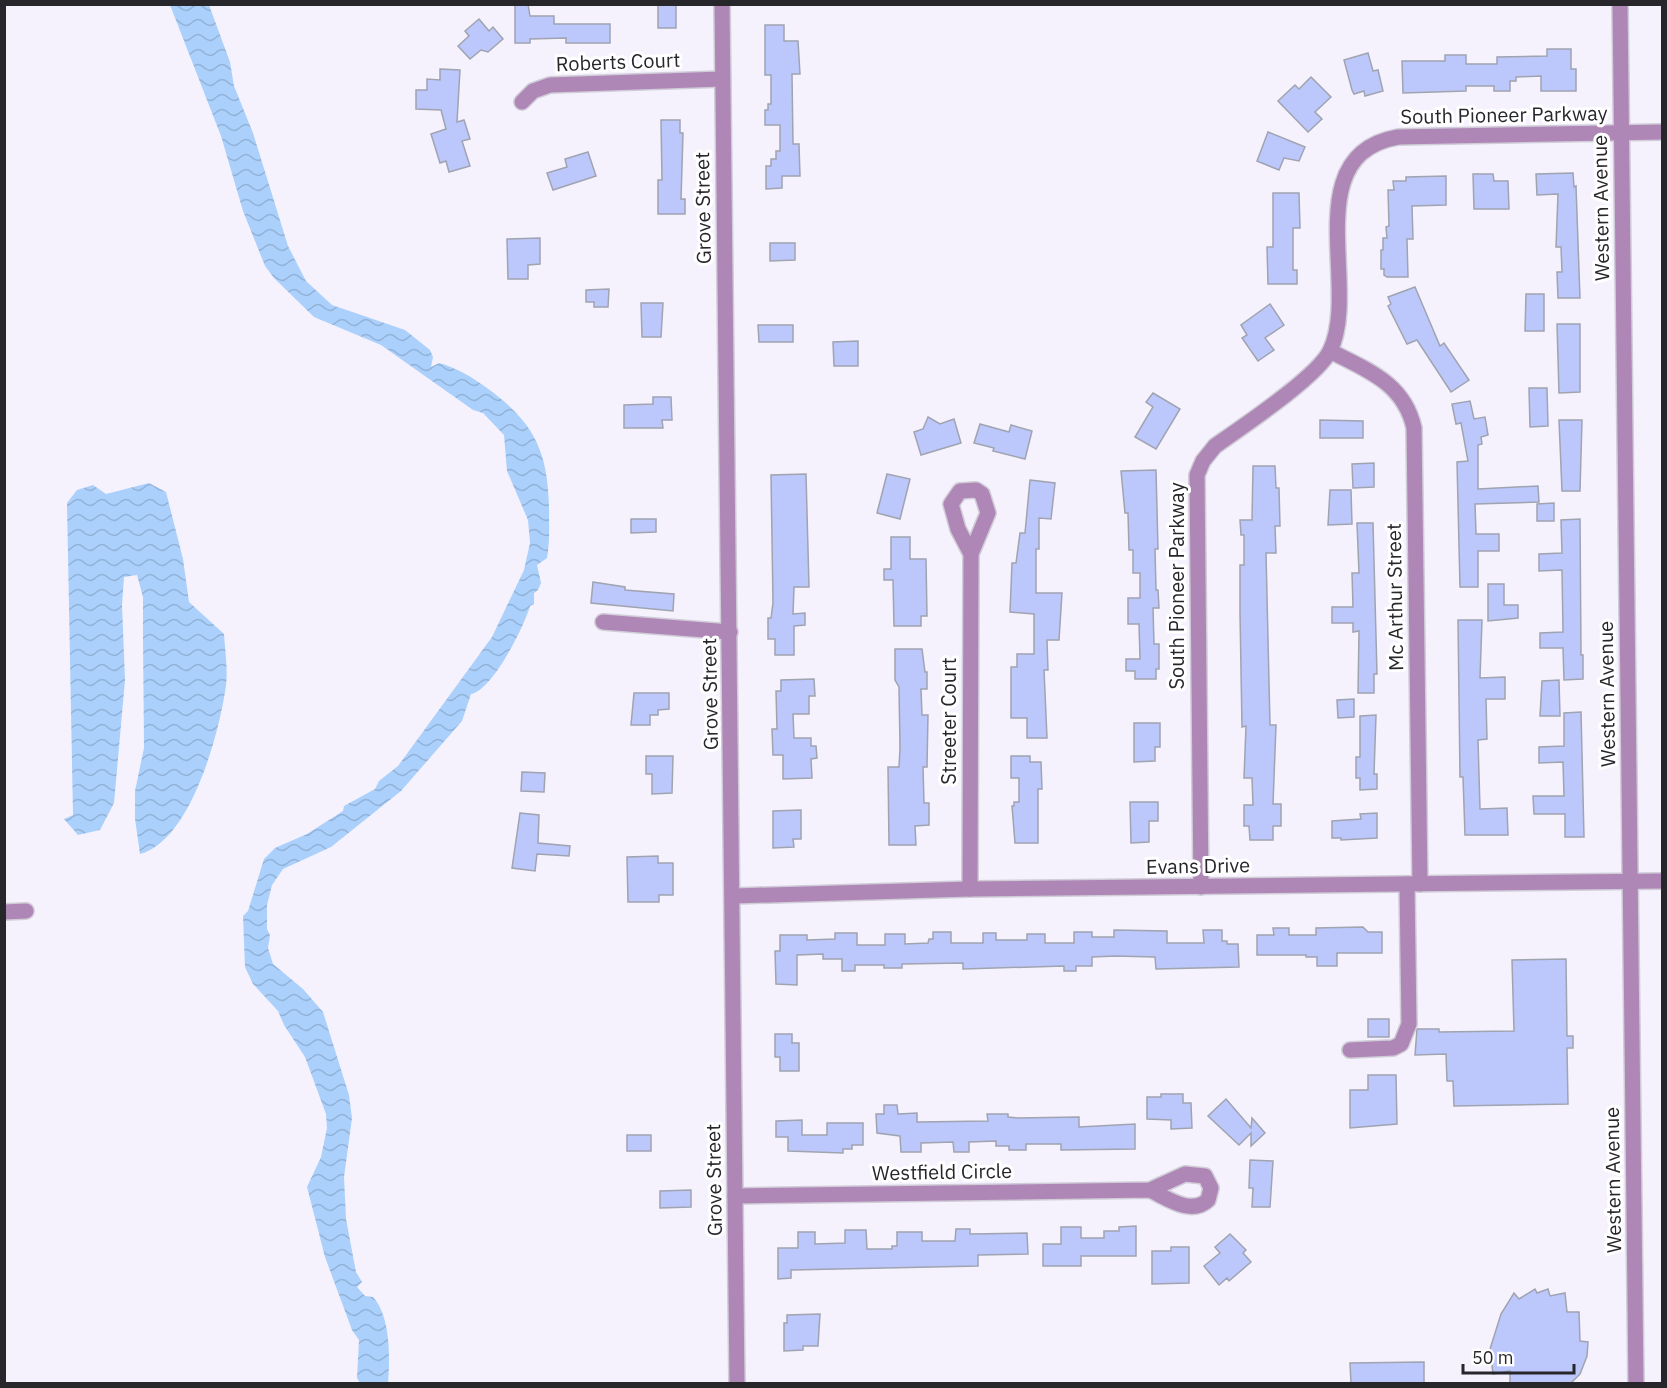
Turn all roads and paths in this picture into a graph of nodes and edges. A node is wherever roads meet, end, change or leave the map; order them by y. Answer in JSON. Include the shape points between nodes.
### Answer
{"nodes":[{"id":1,"x":722,"y":4,"type":"edge"},
{"id":2,"x":1620,"y":4,"type":"edge"},
{"id":3,"x":722,"y":79,"type":"junction"},
{"id":4,"x":522,"y":102,"type":"dead end"},
{"id":5,"x":1662,"y":132,"type":"edge"},
{"id":6,"x":1621,"y":133,"type":"junction"},
{"id":7,"x":1330,"y":351,"type":"junction"},
{"id":8,"x":970,"y":554,"type":"dead end"},
{"id":9,"x":603,"y":622,"type":"dead end"},
{"id":10,"x":730,"y":632,"type":"junction"},
{"id":11,"x":1630,"y":881,"type":"junction"},
{"id":12,"x":1662,"y":881,"type":"edge"},
{"id":13,"x":1413,"y":884,"type":"junction"},
{"id":14,"x":1201,"y":887,"type":"junction"},
{"id":15,"x":970,"y":889,"type":"junction"},
{"id":16,"x":734,"y":896,"type":"junction"},
{"id":17,"x":26,"y":911,"type":"dead end"},
{"id":18,"x":4,"y":912,"type":"edge"},
{"id":19,"x":1350,"y":1050,"type":"dead end"},
{"id":20,"x":1150,"y":1190,"type":"dead end"},
{"id":21,"x":735,"y":1197,"type":"junction"},
{"id":22,"x":737,"y":1383,"type":"edge"},
{"id":23,"x":1636,"y":1383,"type":"edge"}],
"edges":[{"from":1,"to":3,"type":"street","name":"Grove Street"},
{"from":2,"to":6,"type":"street","name":"Western Avenue"},
{"from":3,"to":4,"type":"street","name":"Roberts Court","via":[[550,85],[533,91]]},
{"from":3,"to":10,"type":"street","name":"Grove Street"},
{"from":5,"to":6,"type":"street","name":"South Pioneer Parkway"},
{"from":6,"to":7,"type":"street","name":"South Pioneer Parkway","via":[[1398,137],[1366,150],[1347,171],[1339,194],[1337,327]]},
{"from":6,"to":11,"type":"street","name":"Western Avenue"},
{"from":7,"to":13,"type":"street","name":"Mc Arthur Street","via":[[1388,383],[1404,401],[1413,428]]},
{"from":7,"to":14,"type":"street","name":"South Pioneer Parkway","via":[[1313,373],[1215,446],[1198,472]]},
{"from":8,"to":15,"type":"street","name":"Streeter Court"},
{"from":9,"to":10,"type":"street"},
{"from":10,"to":16,"type":"street","name":"Grove Street"},
{"from":11,"to":12,"type":"street","name":"Evans Drive"},
{"from":11,"to":13,"type":"street","name":"Evans Drive"},
{"from":11,"to":23,"type":"street","name":"Western Avenue"},
{"from":13,"to":14,"type":"street","name":"Evans Drive"},
{"from":13,"to":19,"type":"street","name":"Mc Arthur Street","via":[[1409,1024],[1401,1044],[1393,1048]]},
{"from":14,"to":15,"type":"street","name":"Evans Drive"},
{"from":15,"to":16,"type":"street","name":"Evans Drive"},
{"from":16,"to":21,"type":"street","name":"Grove Street"},
{"from":17,"to":18,"type":"street"},
{"from":20,"to":21,"type":"street","name":"Westfield Circle"},
{"from":21,"to":22,"type":"street","name":"Grove Street"}]}
